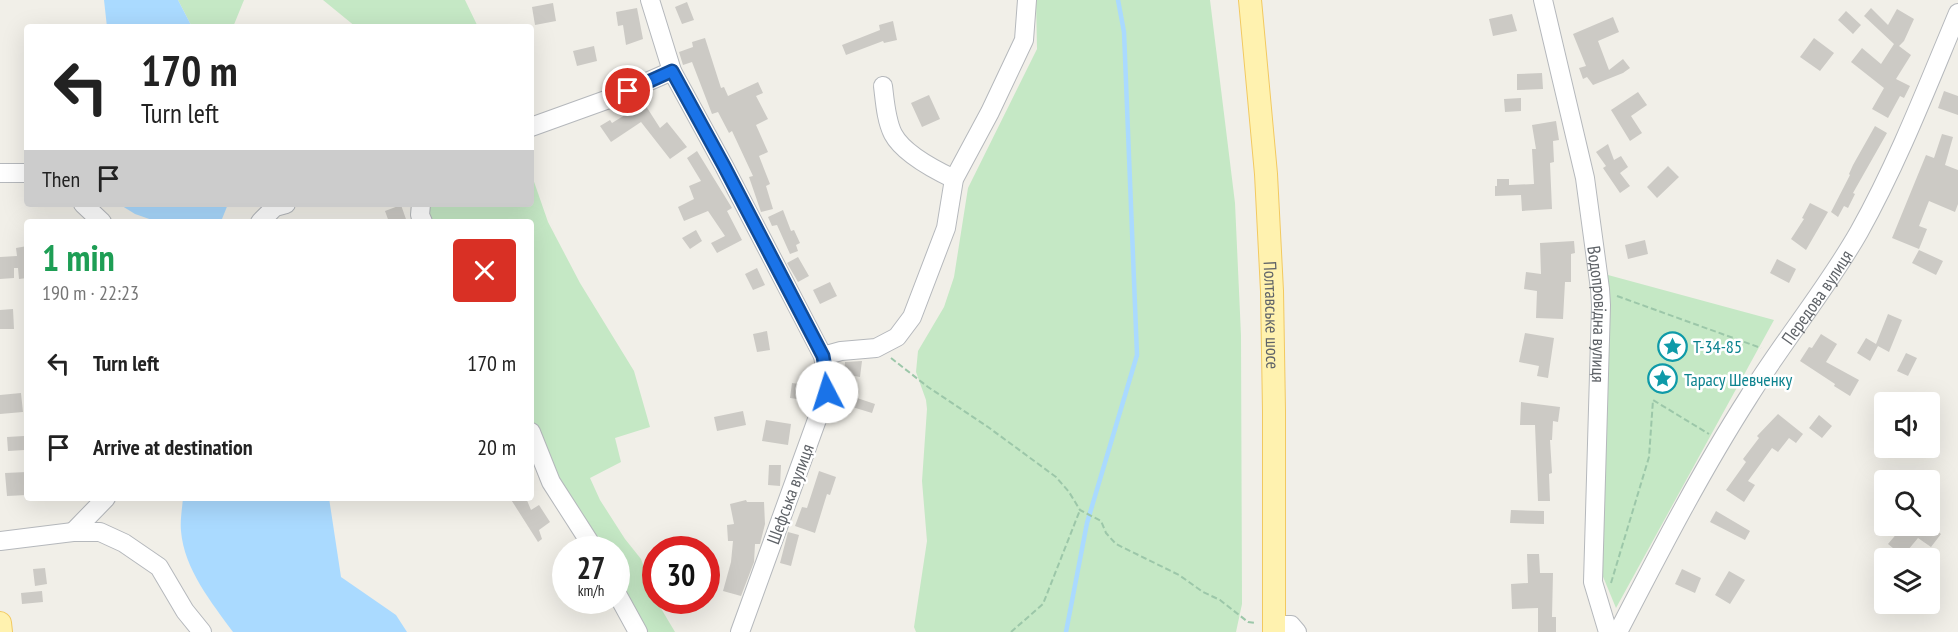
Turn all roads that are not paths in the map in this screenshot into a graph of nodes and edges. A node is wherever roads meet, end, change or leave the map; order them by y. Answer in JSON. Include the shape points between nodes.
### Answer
{"nodes":[{"id":1,"x":650,"y":0,"type":"edge"},
{"id":2,"x":1027,"y":0,"type":"edge"},
{"id":3,"x":1250,"y":0,"type":"edge"},
{"id":4,"x":1544,"y":0,"type":"edge"},
{"id":5,"x":1958,"y":13,"type":"edge"},
{"id":6,"x":672,"y":71,"type":"junction"},
{"id":7,"x":883,"y":86,"type":"dead end"},
{"id":8,"x":534,"y":126,"type":"edge"},
{"id":9,"x":0,"y":173,"type":"edge"},
{"id":10,"x":24,"y":173,"type":"edge"},
{"id":11,"x":954,"y":179,"type":"junction"},
{"id":12,"x":86,"y":207,"type":"edge"},
{"id":13,"x":275,"y":207,"type":"edge"},
{"id":14,"x":98,"y":219,"type":"edge"},
{"id":15,"x":263,"y":219,"type":"edge"},
{"id":16,"x":823,"y":356,"type":"junction"},
{"id":17,"x":534,"y":440,"type":"edge"},
{"id":18,"x":102,"y":501,"type":"edge"},
{"id":19,"x":73,"y":532,"type":"junction"},
{"id":20,"x":586,"y":536,"type":"edge"},
{"id":21,"x":0,"y":541,"type":"edge"},
{"id":22,"x":628,"y":614,"type":"edge"},
{"id":23,"x":0,"y":623,"type":"edge"},
{"id":24,"x":1274,"y":628,"type":"edge"},
{"id":25,"x":1,"y":632,"type":"edge"},
{"id":26,"x":202,"y":632,"type":"edge"},
{"id":27,"x":638,"y":632,"type":"edge"},
{"id":28,"x":741,"y":632,"type":"edge"},
{"id":29,"x":1297,"y":632,"type":"edge"},
{"id":30,"x":1608,"y":632,"type":"edge"},
{"id":31,"x":1618,"y":632,"type":"edge"}],
"edges":[{"from":1,"to":6,"type":"street","name":"Шефська вулиця"},
{"from":2,"to":11,"type":"street","via":[[1024,39]]},
{"from":3,"to":24,"type":"main road","name":"Полтавське шосе","via":[[1272,291]]},
{"from":4,"to":30,"type":"street","name":"Водопровідна вулиця","via":[[1585,178],[1600,289],[1593,582]]},
{"from":5,"to":31,"type":"street","name":"Передова вулиця","via":[[1881,192],[1858,234],[1748,396]]},
{"from":6,"to":8,"type":"street"},
{"from":6,"to":16,"type":"street","name":"Шефська вулиця"},
{"from":7,"to":11,"type":"street","via":[[893,135],[925,164]]},
{"from":9,"to":10,"type":"street"},
{"from":11,"to":16,"type":"street","via":[[946,228],[912,317],[897,337],[876,348]]},
{"from":12,"to":14,"type":"street"},
{"from":13,"to":15,"type":"street"},
{"from":16,"to":28,"type":"street","name":"Шефська вулиця","via":[[827,392]]},
{"from":17,"to":20,"type":"street","via":[[551,482]]},
{"from":18,"to":19,"type":"street"},
{"from":19,"to":21,"type":"street"},
{"from":19,"to":26,"type":"street","via":[[100,532],[159,567]]},
{"from":22,"to":27,"type":"street"},
{"from":23,"to":25,"type":"main road"},
{"from":24,"to":29,"type":"street","via":[[1291,625]]}]}
